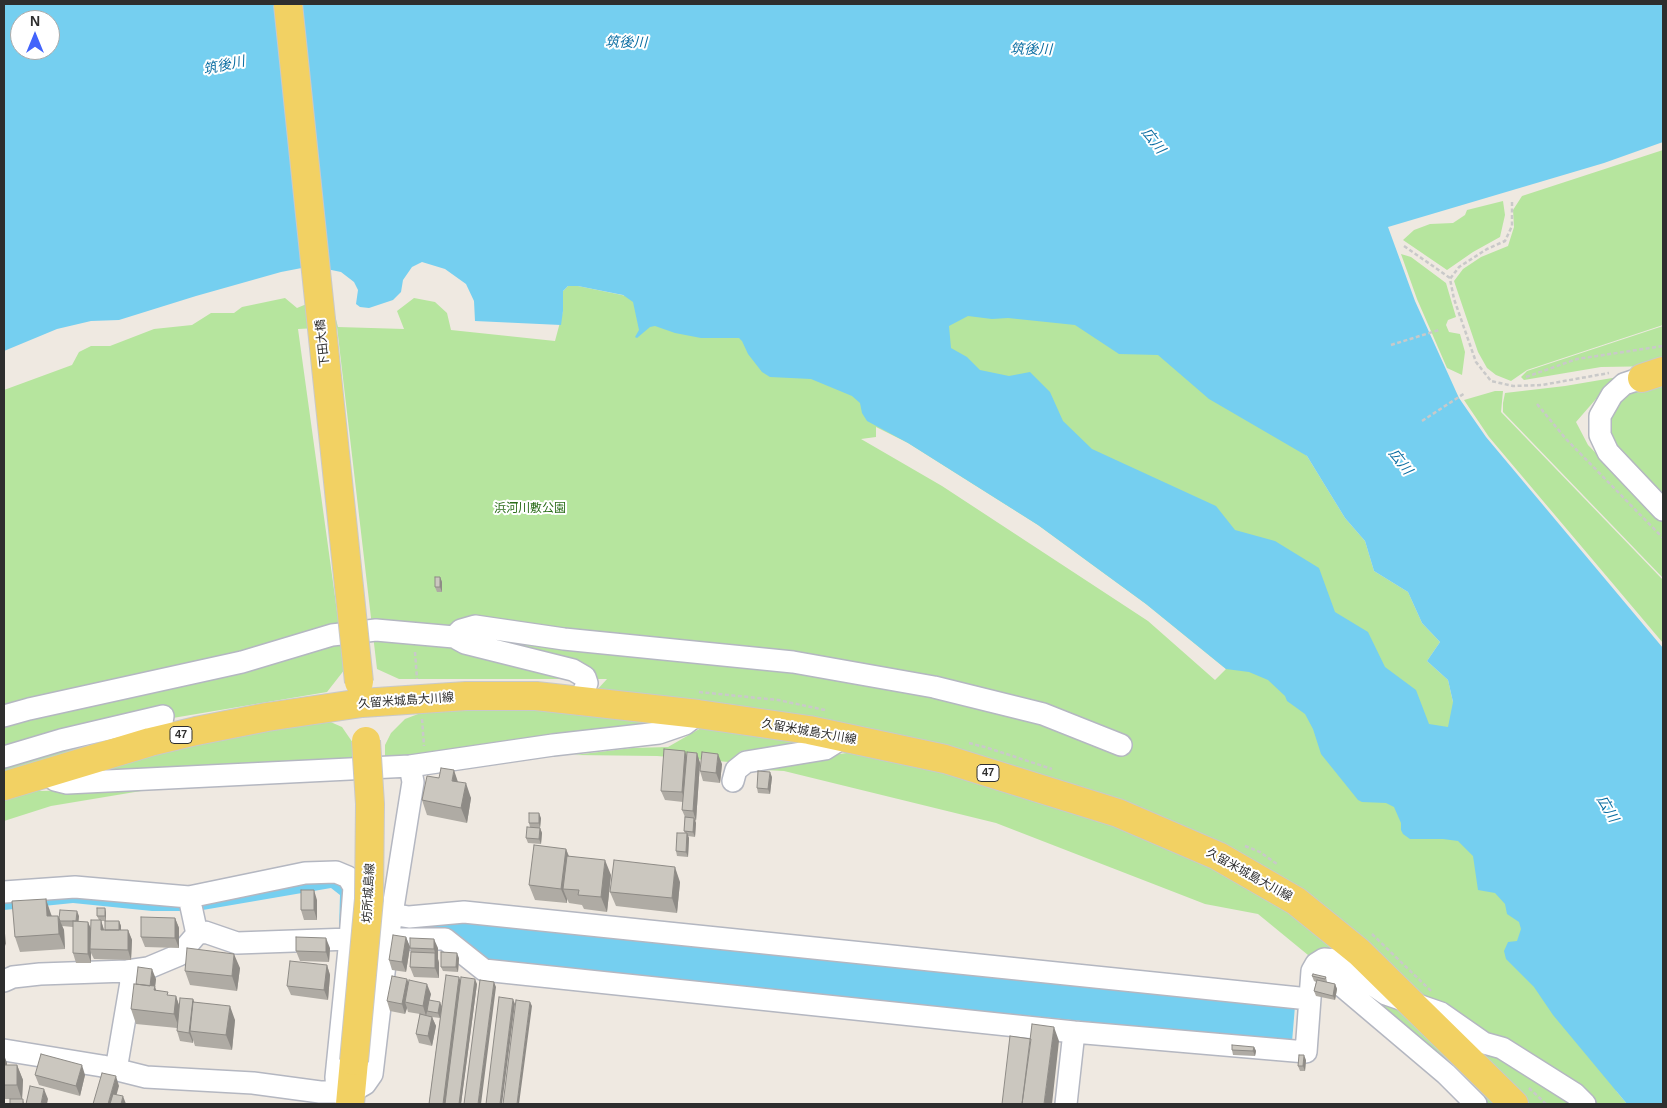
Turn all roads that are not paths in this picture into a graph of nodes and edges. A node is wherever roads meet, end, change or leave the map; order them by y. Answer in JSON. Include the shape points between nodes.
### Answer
{"nodes":[{"id":1,"x":288,"y":4,"type":"edge"},
{"id":2,"x":1653,"y":374,"type":"edge"},
{"id":3,"x":1663,"y":510,"type":"edge"},
{"id":4,"x":454,"y":637,"type":"junction"},
{"id":5,"x":360,"y":692,"type":"junction"},
{"id":6,"x":580,"y":700,"type":"junction"},
{"id":7,"x":698,"y":714,"type":"junction"},
{"id":8,"x":4,"y":716,"type":"edge"},
{"id":9,"x":844,"y":738,"type":"junction"},
{"id":10,"x":150,"y":742,"type":"junction"},
{"id":11,"x":1121,"y":745,"type":"dead end"},
{"id":12,"x":4,"y":757,"type":"edge"},
{"id":13,"x":418,"y":765,"type":"junction"},
{"id":14,"x":46,"y":773,"type":"junction"},
{"id":15,"x":733,"y":781,"type":"dead end"},
{"id":16,"x":4,"y":786,"type":"edge"},
{"id":17,"x":4,"y":892,"type":"edge"},
{"id":18,"x":353,"y":908,"type":"junction"},
{"id":19,"x":193,"y":915,"type":"junction"},
{"id":20,"x":392,"y":915,"type":"junction"},
{"id":21,"x":350,"y":939,"type":"junction"},
{"id":22,"x":388,"y":939,"type":"junction"},
{"id":23,"x":1316,"y":964,"type":"junction"},
{"id":24,"x":127,"y":972,"type":"junction"},
{"id":25,"x":4,"y":981,"type":"edge"},
{"id":26,"x":1309,"y":998,"type":"junction"},
{"id":27,"x":1410,"y":1002,"type":"junction"},
{"id":28,"x":1074,"y":1032,"type":"junction"},
{"id":29,"x":4,"y":1050,"type":"edge"},
{"id":30,"x":116,"y":1070,"type":"junction"},
{"id":31,"x":346,"y":1096,"type":"edge"},
{"id":32,"x":1066,"y":1104,"type":"edge"},
{"id":33,"x":1476,"y":1104,"type":"edge"},
{"id":34,"x":1514,"y":1104,"type":"edge"},
{"id":35,"x":1585,"y":1104,"type":"edge"}],
"edges":[{"from":1,"to":5,"type":"main road","name":"下田大橋","bridge":true},
{"from":2,"to":3,"type":"street","via":[[1624,384],[1612,395],[1600,416],[1600,435],[1608,452]]},
{"from":4,"to":6,"type":"street","via":[[465,643],[573,670],[585,677],[587,683]]},
{"from":4,"to":8,"type":"street","via":[[376,630],[332,635],[242,662]]},
{"from":4,"to":11,"type":"street","via":[[461,630],[475,626],[564,639],[793,662],[934,687],[1034,712]]},
{"from":5,"to":6,"type":"main road","name":"久留米城島大川線","number":"47","via":[[420,700],[466,696]]},
{"from":5,"to":10,"type":"main road","name":"久留米城島大川線","number":"47","via":[[267,717]]},
{"from":5,"to":31,"type":"main road","name":"坊所城島線","bridge":true,"via":[[370,804],[369,899],[354,1061]]},
{"from":6,"to":7,"type":"main road","name":"久留米城島大川線","number":"47"},
{"from":7,"to":9,"type":"main road","name":"久留米城島大川線","number":"47"},
{"from":7,"to":13,"type":"street","via":[[685,724],[659,733]]},
{"from":9,"to":15,"type":"street","via":[[825,749],[746,762],[736,770]]},
{"from":9,"to":27,"type":"main road","name":"久留米城島大川線","number":"47","via":[[945,760],[1118,813],[1218,856],[1296,901],[1358,952]]},
{"from":10,"to":12,"type":"street","via":[[150,736],[163,716]]},
{"from":10,"to":14,"type":"main road","name":"久留米城島大川線","number":"47"},
{"from":13,"to":14,"type":"street","via":[[67,783]]},
{"from":13,"to":20,"type":"street"},
{"from":14,"to":16,"type":"main road","name":"久留米城島大川線","number":"47"},
{"from":17,"to":19,"type":"street","via":[[75,887]]},
{"from":18,"to":19,"type":"street","via":[[354,887],[348,877],[336,872],[304,873]]},
{"from":18,"to":20,"type":"street"},
{"from":18,"to":21,"type":"street"},
{"from":19,"to":21,"type":"street","via":[[205,932],[237,943]]},
{"from":19,"to":24,"type":"street","via":[[179,955],[148,968]]},
{"from":20,"to":22,"type":"street"},
{"from":20,"to":26,"type":"street","via":[[409,917],[464,912]]},
{"from":21,"to":31,"type":"street","via":[[336,1077]]},
{"from":22,"to":28,"type":"street","via":[[445,939],[484,970]]},
{"from":22,"to":31,"type":"street","via":[[372,1074],[365,1084]]},
{"from":23,"to":26,"type":"street","via":[[1312,971]]},
{"from":23,"to":27,"type":"street","via":[[1324,959],[1337,960],[1386,994]]},
{"from":23,"to":33,"type":"street","via":[[1446,1074]]},
{"from":24,"to":25,"type":"street","via":[[40,974]]},
{"from":24,"to":30,"type":"street","via":[[131,982]]},
{"from":26,"to":28,"type":"street","via":[[1306,1052]]},
{"from":27,"to":34,"type":"main road","name":"久留米城島大川線","number":"47"},
{"from":27,"to":35,"type":"street","via":[[1441,1013],[1484,1043],[1502,1048],[1575,1094]]},
{"from":28,"to":32,"type":"street"},
{"from":29,"to":30,"type":"street"},
{"from":30,"to":31,"type":"street","via":[[146,1077],[253,1083]]}]}
